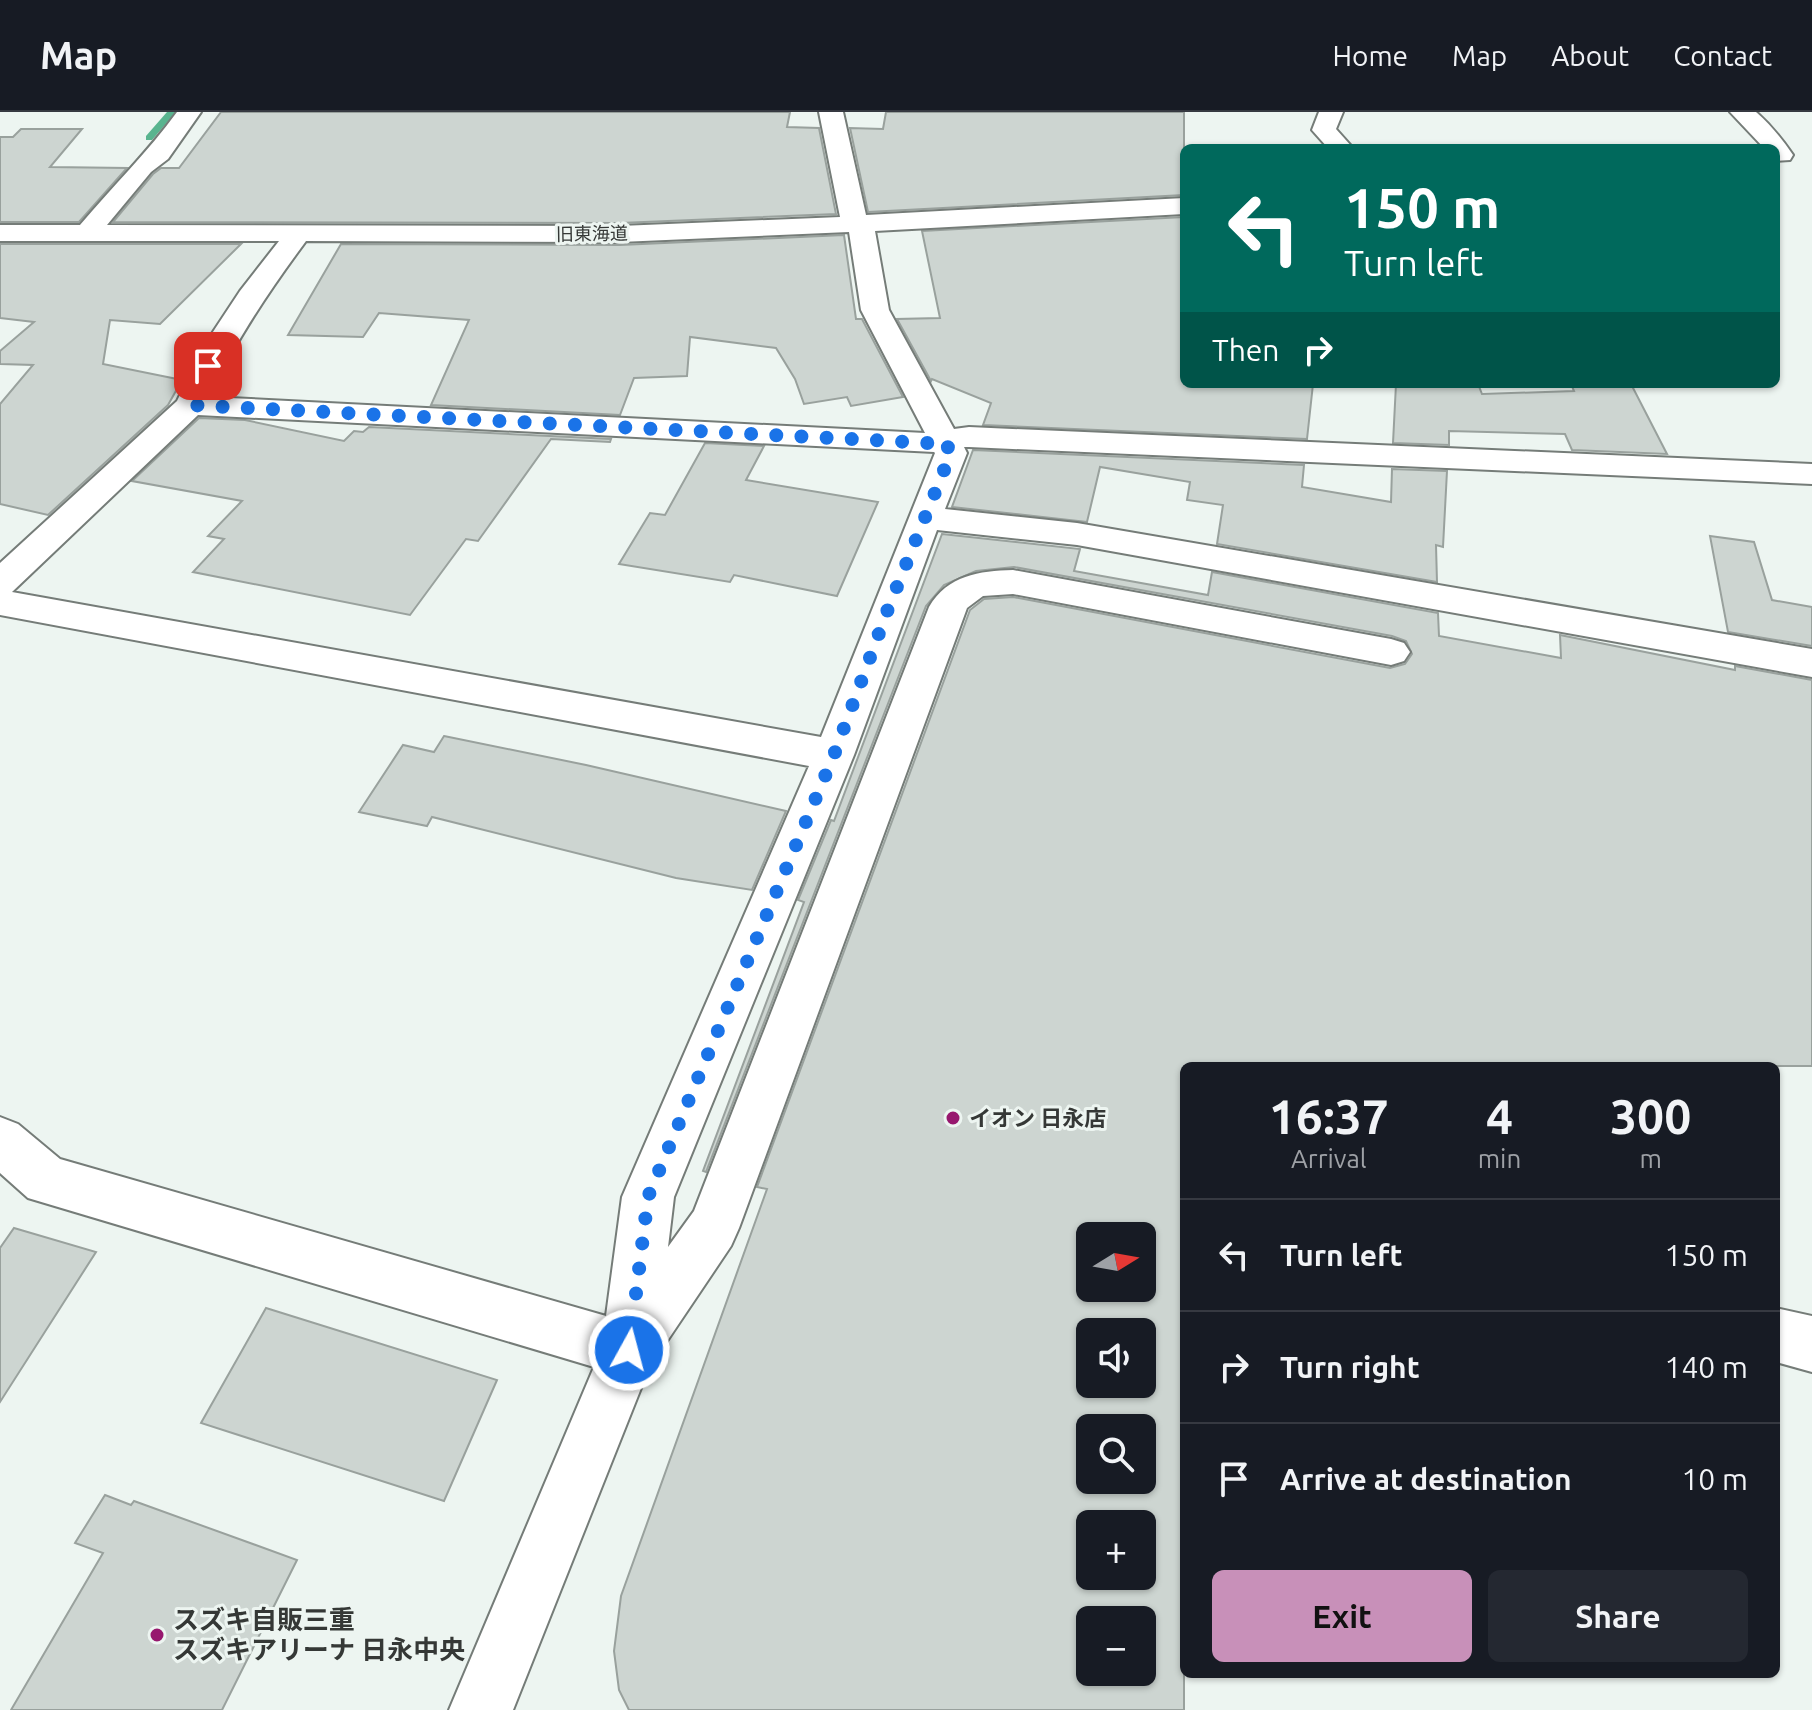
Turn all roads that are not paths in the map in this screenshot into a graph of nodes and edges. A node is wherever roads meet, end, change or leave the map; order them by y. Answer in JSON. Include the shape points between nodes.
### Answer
{"nodes":[{"id":1,"x":189,"y":112,"type":"edge"},
{"id":2,"x":831,"y":112,"type":"edge"},
{"id":3,"x":1331,"y":112,"type":"edge"},
{"id":4,"x":1742,"y":112,"type":"edge"},
{"id":5,"x":1337,"y":144,"type":"edge"},
{"id":6,"x":1772,"y":144,"type":"edge"},
{"id":7,"x":1812,"y":152,"type":"edge"},
{"id":8,"x":1780,"y":156,"type":"edge"},
{"id":9,"x":1180,"y":206,"type":"edge"},
{"id":10,"x":858,"y":224,"type":"junction"},
{"id":11,"x":88,"y":232,"type":"junction"},
{"id":12,"x":0,"y":233,"type":"edge"},
{"id":13,"x":298,"y":234,"type":"junction"},
{"id":14,"x":190,"y":405,"type":"junction"},
{"id":15,"x":944,"y":440,"type":"junction"},
{"id":16,"x":1812,"y":474,"type":"edge"},
{"id":17,"x":928,"y":518,"type":"junction"},
{"id":18,"x":0,"y":583,"type":"edge"},
{"id":19,"x":0,"y":602,"type":"edge"},
{"id":20,"x":1391,"y":652,"type":"dead end"},
{"id":21,"x":1812,"y":663,"type":"edge"},
{"id":22,"x":834,"y":755,"type":"junction"},
{"id":23,"x":0,"y":1141,"type":"edge"},
{"id":24,"x":1780,"y":1336,"type":"edge"},
{"id":25,"x":1812,"y":1344,"type":"edge"},
{"id":26,"x":629,"y":1350,"type":"junction"},
{"id":27,"x":481,"y":1710,"type":"edge"}],
"edges":[{"from":1,"to":11,"type":"street","via":[[159,154]]},
{"from":2,"to":10,"type":"street"},
{"from":3,"to":5,"type":"street","via":[[1324,130]]},
{"from":4,"to":6,"type":"street"},
{"from":7,"to":8,"type":"street"},
{"from":9,"to":10,"type":"street","name":"旧東海道"},
{"from":10,"to":13,"type":"street","name":"旧東海道","via":[[620,234]]},
{"from":10,"to":15,"type":"street","via":[[875,310]]},
{"from":11,"to":12,"type":"street","name":"旧東海道"},
{"from":11,"to":13,"type":"street","name":"旧東海道"},
{"from":13,"to":14,"type":"street","via":[[218,347]]},
{"from":14,"to":15,"type":"street"},
{"from":14,"to":18,"type":"street"},
{"from":15,"to":16,"type":"street"},
{"from":15,"to":17,"type":"street","via":[[951,453]]},
{"from":17,"to":21,"type":"street","via":[[1077,534]]},
{"from":17,"to":22,"type":"street"},
{"from":19,"to":22,"type":"street"},
{"from":20,"to":26,"type":"street","via":[[1013,582],[983,583],[958,592],[947,607],[713,1228]]},
{"from":22,"to":26,"type":"street","via":[[648,1197]]},
{"from":23,"to":26,"type":"street","via":[[46,1180]]},
{"from":24,"to":25,"type":"street"},
{"from":26,"to":27,"type":"street"}]}
